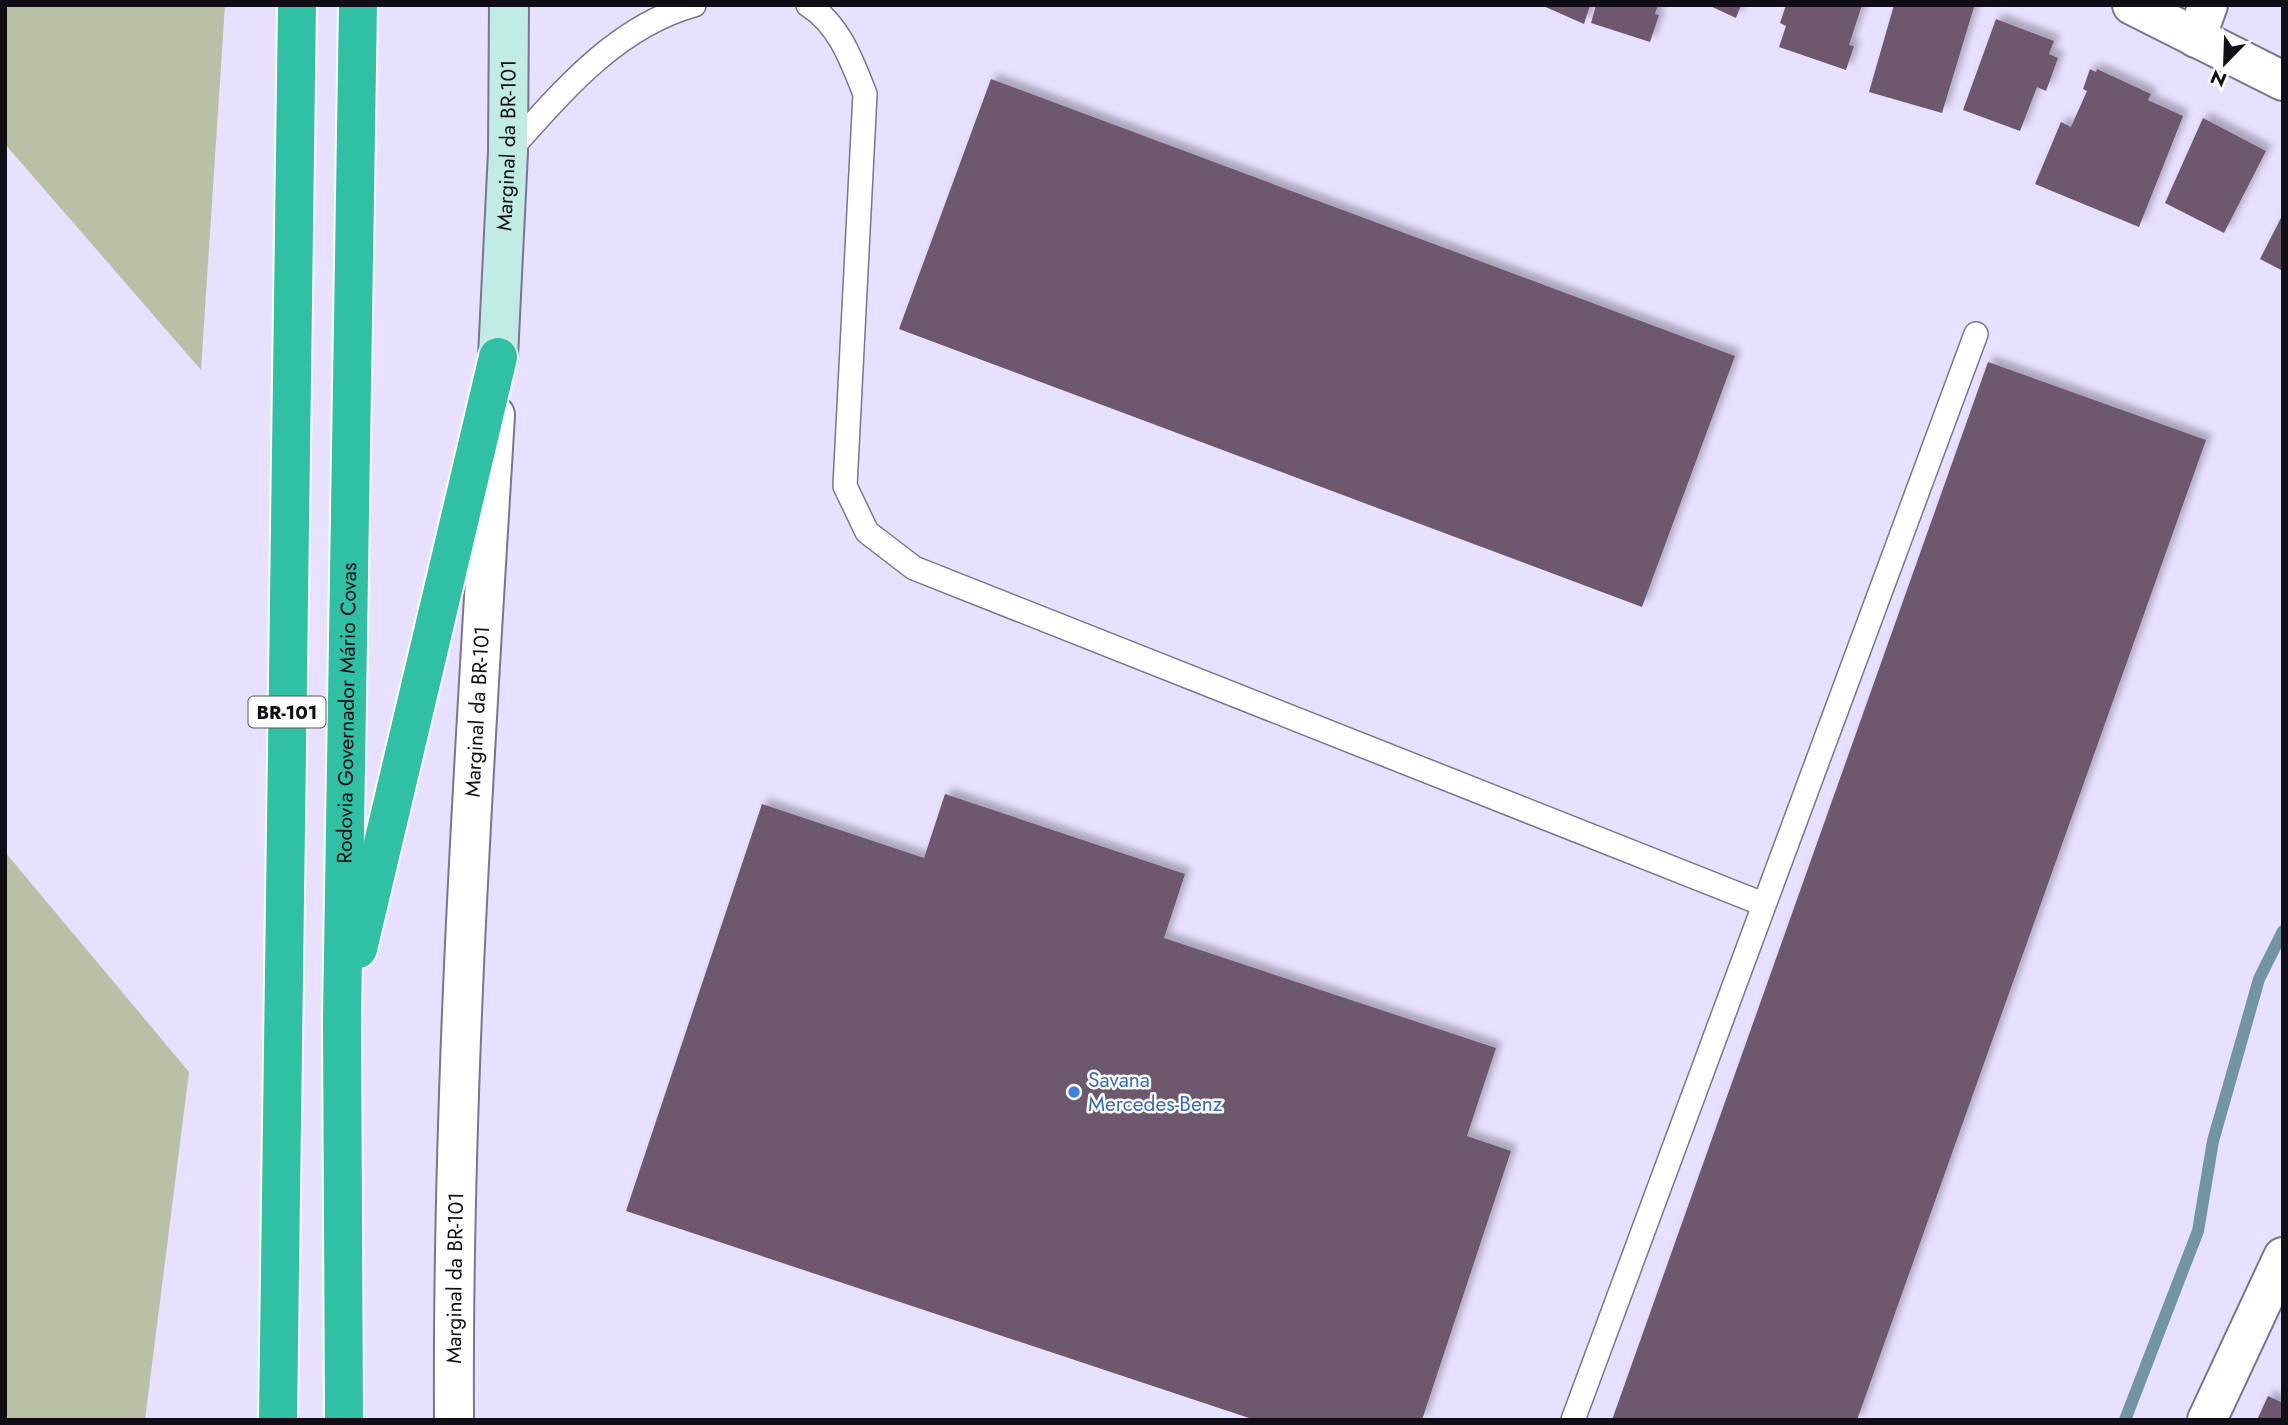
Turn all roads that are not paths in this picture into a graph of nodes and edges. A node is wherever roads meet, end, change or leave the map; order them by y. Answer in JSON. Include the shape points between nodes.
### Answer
{"nodes":[{"id":1,"x":297,"y":5,"type":"edge"},
{"id":2,"x":358,"y":5,"type":"edge"},
{"id":3,"x":509,"y":5,"type":"edge"},
{"id":4,"x":694,"y":5,"type":"edge"},
{"id":5,"x":808,"y":5,"type":"edge"},
{"id":6,"x":2132,"y":5,"type":"edge"},
{"id":7,"x":2202,"y":21,"type":"edge"},
{"id":8,"x":2283,"y":81,"type":"edge"},
{"id":9,"x":508,"y":152,"type":"junction"},
{"id":10,"x":1976,"y":334,"type":"dead end"},
{"id":11,"x":498,"y":357,"type":"junction"},
{"id":12,"x":1763,"y":904,"type":"junction"},
{"id":13,"x":342,"y":1019,"type":"junction"},
{"id":14,"x":2283,"y":1257,"type":"edge"},
{"id":15,"x":278,"y":1420,"type":"edge"},
{"id":16,"x":344,"y":1420,"type":"edge"},
{"id":17,"x":454,"y":1420,"type":"edge"},
{"id":18,"x":1573,"y":1420,"type":"edge"},
{"id":19,"x":2207,"y":1420,"type":"edge"}],
"edges":[{"from":1,"to":15,"type":"highway","number":"BR-101"},
{"from":2,"to":13,"type":"highway","name":"Rodovia Governador Mário Covas","number":"BR-101"},
{"from":3,"to":9,"type":"main road","name":"Marginal da BR-101"},
{"from":4,"to":9,"type":"lane","via":[[612,44]]},
{"from":5,"to":12,"type":"lane","via":[[824,15],[842,43],[865,94],[845,486],[867,532],[914,568]]},
{"from":6,"to":7,"type":"street"},
{"from":7,"to":8,"type":"street"},
{"from":9,"to":11,"type":"main road","name":"Marginal da BR-101"},
{"from":10,"to":12,"type":"lane"},
{"from":11,"to":13,"type":"highway"},
{"from":11,"to":17,"type":"street","name":"Marginal da BR-101","via":[[472,807],[453,1290]]},
{"from":12,"to":18,"type":"lane"},
{"from":13,"to":16,"type":"highway","name":"Rodovia Governador Mário Covas","number":"BR-101"},
{"from":14,"to":19,"type":"street"}]}
